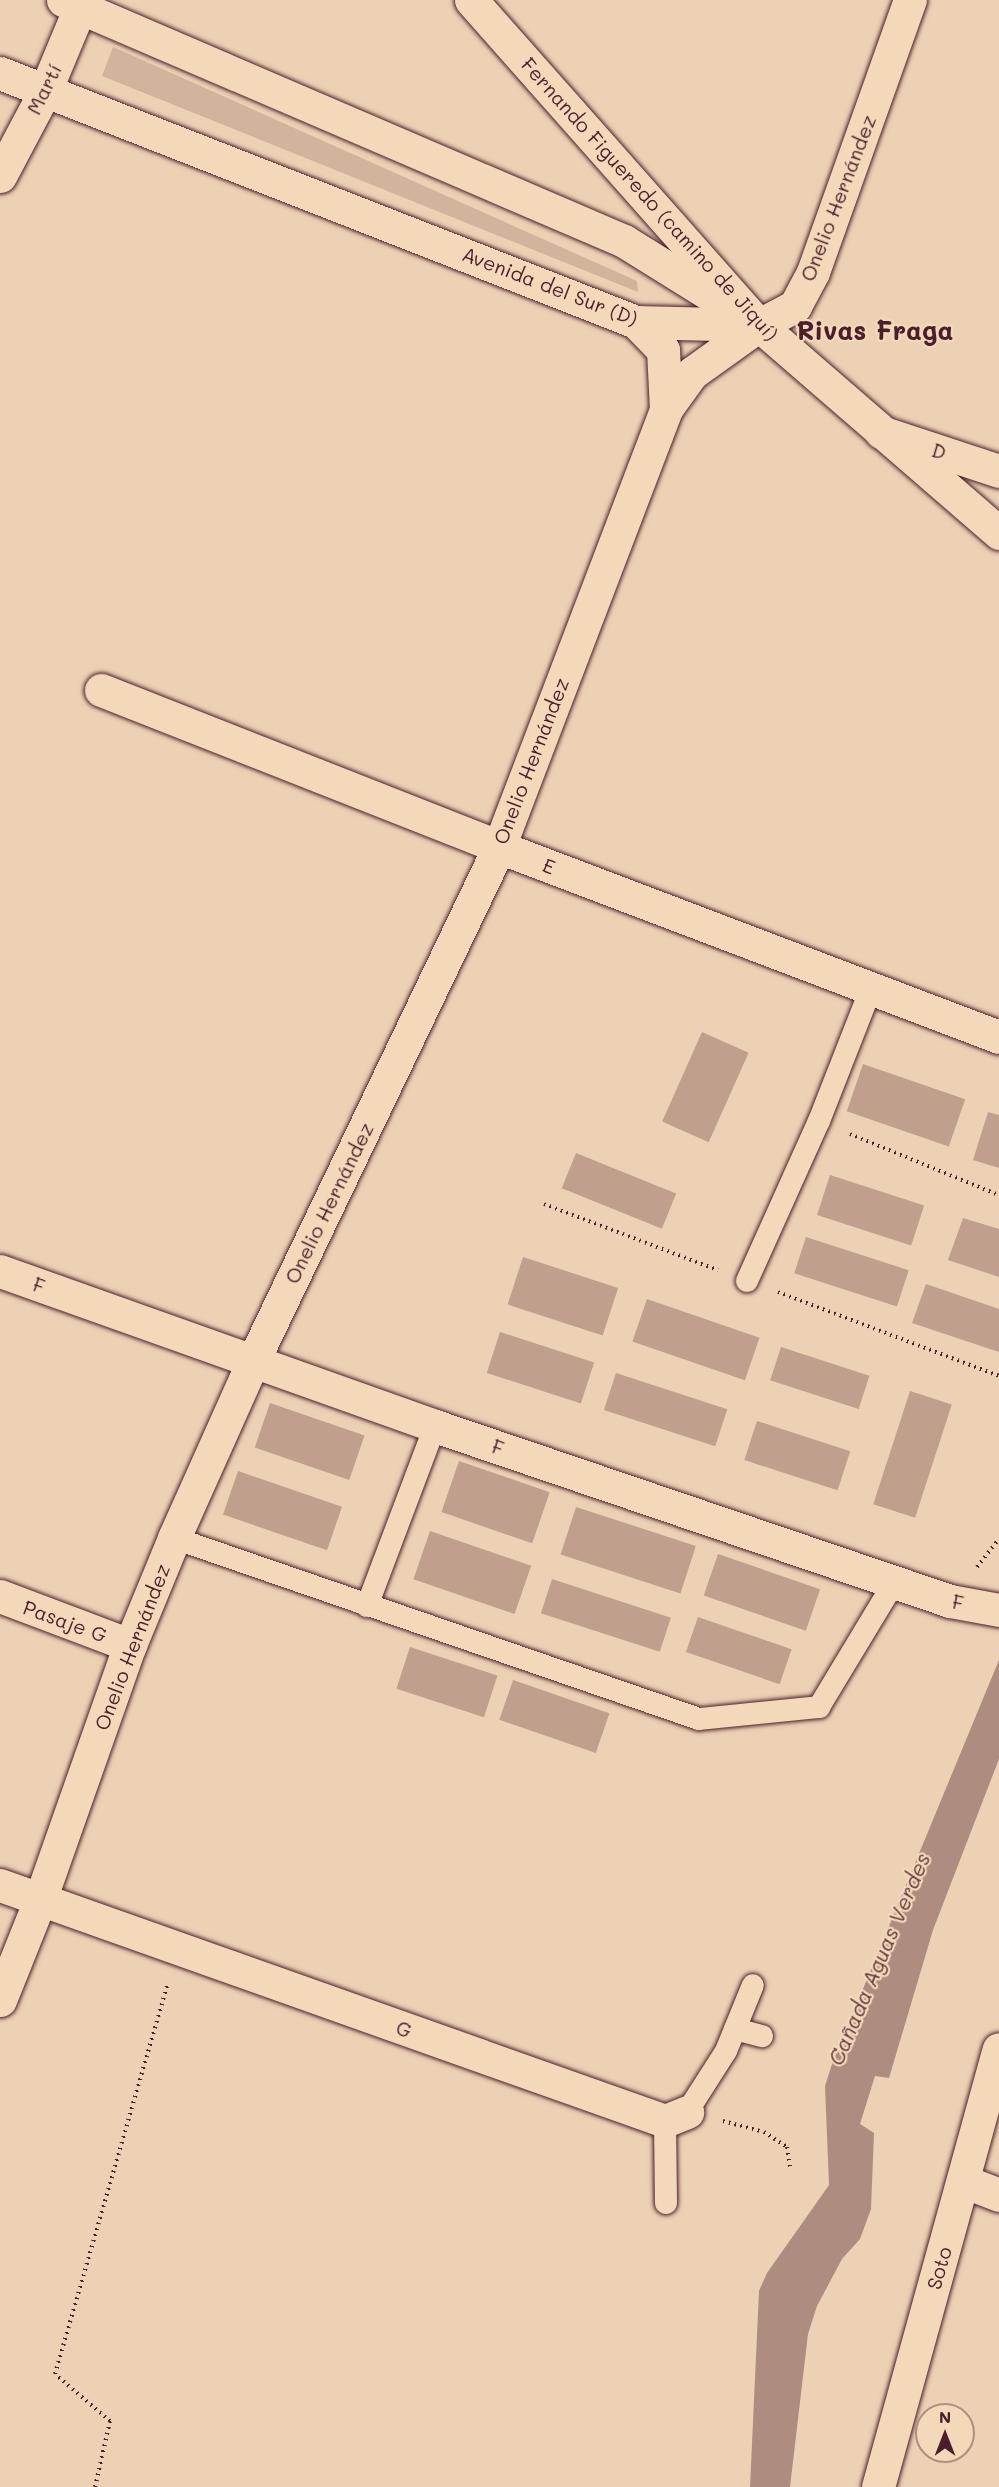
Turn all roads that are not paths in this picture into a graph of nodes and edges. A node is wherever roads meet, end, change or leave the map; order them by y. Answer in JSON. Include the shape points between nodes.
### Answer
{"nodes":[{"id":1,"x":471,"y":0,"type":"edge"},
{"id":2,"x":910,"y":0,"type":"edge"},
{"id":3,"x":76,"y":2,"type":"edge"},
{"id":4,"x":0,"y":73,"type":"edge"},
{"id":5,"x":46,"y":89,"type":"junction"},
{"id":6,"x":0,"y":176,"type":"edge"},
{"id":7,"x":645,"y":196,"type":"junction"},
{"id":8,"x":624,"y":241,"type":"junction"},
{"id":9,"x":636,"y":322,"type":"junction"},
{"id":10,"x":759,"y":325,"type":"junction"},
{"id":11,"x":666,"y":409,"type":"junction"},
{"id":12,"x":879,"y":431,"type":"junction"},
{"id":13,"x":999,"y":471,"type":"edge"},
{"id":14,"x":999,"y":533,"type":"edge"},
{"id":15,"x":101,"y":690,"type":"dead end"},
{"id":16,"x":499,"y":847,"type":"junction"},
{"id":17,"x":871,"y":988,"type":"junction"},
{"id":18,"x":999,"y":1037,"type":"edge"},
{"id":19,"x":0,"y":1271,"type":"edge"},
{"id":20,"x":747,"y":1281,"type":"dead end"},
{"id":21,"x":253,"y":1361,"type":"junction"},
{"id":22,"x":435,"y":1426,"type":"junction"},
{"id":23,"x":174,"y":1538,"type":"junction"},
{"id":24,"x":895,"y":1581,"type":"junction"},
{"id":25,"x":0,"y":1596,"type":"edge"},
{"id":26,"x":367,"y":1606,"type":"junction"},
{"id":27,"x":992,"y":1608,"type":"edge"},
{"id":28,"x":130,"y":1645,"type":"junction"},
{"id":29,"x":0,"y":1885,"type":"edge"},
{"id":30,"x":40,"y":1900,"type":"junction"},
{"id":31,"x":753,"y":1985,"type":"dead end"},
{"id":32,"x":0,"y":2000,"type":"edge"},
{"id":33,"x":735,"y":2029,"type":"junction"},
{"id":34,"x":762,"y":2036,"type":"dead end"},
{"id":35,"x":999,"y":2049,"type":"edge"},
{"id":36,"x":676,"y":2117,"type":"junction"},
{"id":37,"x":963,"y":2181,"type":"junction"},
{"id":38,"x":999,"y":2195,"type":"edge"},
{"id":39,"x":666,"y":2203,"type":"dead end"},
{"id":40,"x":878,"y":2487,"type":"edge"}],
"edges":[{"from":1,"to":7,"type":"street","name":"Fernando Figueredo (camino de Jiquí)"},
{"from":2,"to":10,"type":"street","name":"Onelio Hernández","via":[[813,272],[795,306]]},
{"from":3,"to":5,"type":"street","name":"Martí"},
{"from":3,"to":8,"type":"street"},
{"from":4,"to":5,"type":"street","name":"Avenida del Sur (D)"},
{"from":5,"to":6,"type":"street","name":"Martí"},
{"from":5,"to":9,"type":"street","name":"Avenida del Sur (D)"},
{"from":7,"to":8,"type":"street","via":[[650,217],[645,233]]},
{"from":7,"to":10,"type":"street","name":"Fernando Figueredo (camino de Jiquí)"},
{"from":8,"to":10,"type":"street"},
{"from":9,"to":10,"type":"street","name":"Avenida del Sur (D)"},
{"from":9,"to":11,"type":"street","name":"Onelio Hernández","via":[[663,350]]},
{"from":10,"to":11,"type":"street","name":"Onelio Hernández","via":[[692,374]]},
{"from":10,"to":12,"type":"street","name":"Fernando Figueredo (camino de Jiquí)"},
{"from":11,"to":16,"type":"street","name":"Onelio Hernández"},
{"from":12,"to":13,"type":"street","name":"D"},
{"from":12,"to":14,"type":"street","name":"Fernando Figueredo (camino de Jiquí)"},
{"from":15,"to":16,"type":"street","name":"E"},
{"from":16,"to":17,"type":"street","name":"E"},
{"from":16,"to":21,"type":"street","name":"Onelio Hernández"},
{"from":17,"to":18,"type":"street","name":"E"},
{"from":17,"to":20,"type":"lane","via":[[819,1121]]},
{"from":19,"to":21,"type":"street","name":"F"},
{"from":21,"to":22,"type":"street","name":"F"},
{"from":21,"to":23,"type":"street","name":"Onelio Hernández"},
{"from":22,"to":24,"type":"street","name":"F"},
{"from":22,"to":26,"type":"lane"},
{"from":23,"to":26,"type":"lane"},
{"from":23,"to":28,"type":"street","name":"Onelio Hernández"},
{"from":24,"to":26,"type":"lane","via":[[819,1707],[699,1719]]},
{"from":24,"to":27,"type":"street","name":"F","via":[[950,1601]]},
{"from":25,"to":28,"type":"street","name":"Pasaje G"},
{"from":28,"to":30,"type":"street","name":"Onelio Hernández"},
{"from":29,"to":30,"type":"street","name":"G"},
{"from":30,"to":32,"type":"street","name":"Onelio Hernández"},
{"from":30,"to":36,"type":"street","name":"G","via":[[177,1950]]},
{"from":31,"to":33,"type":"lane"},
{"from":33,"to":34,"type":"lane"},
{"from":33,"to":36,"type":"lane"},
{"from":35,"to":37,"type":"street","name":"Soto"},
{"from":36,"to":39,"type":"lane"},
{"from":37,"to":38,"type":"street"},
{"from":37,"to":40,"type":"street","name":"Soto"}]}
